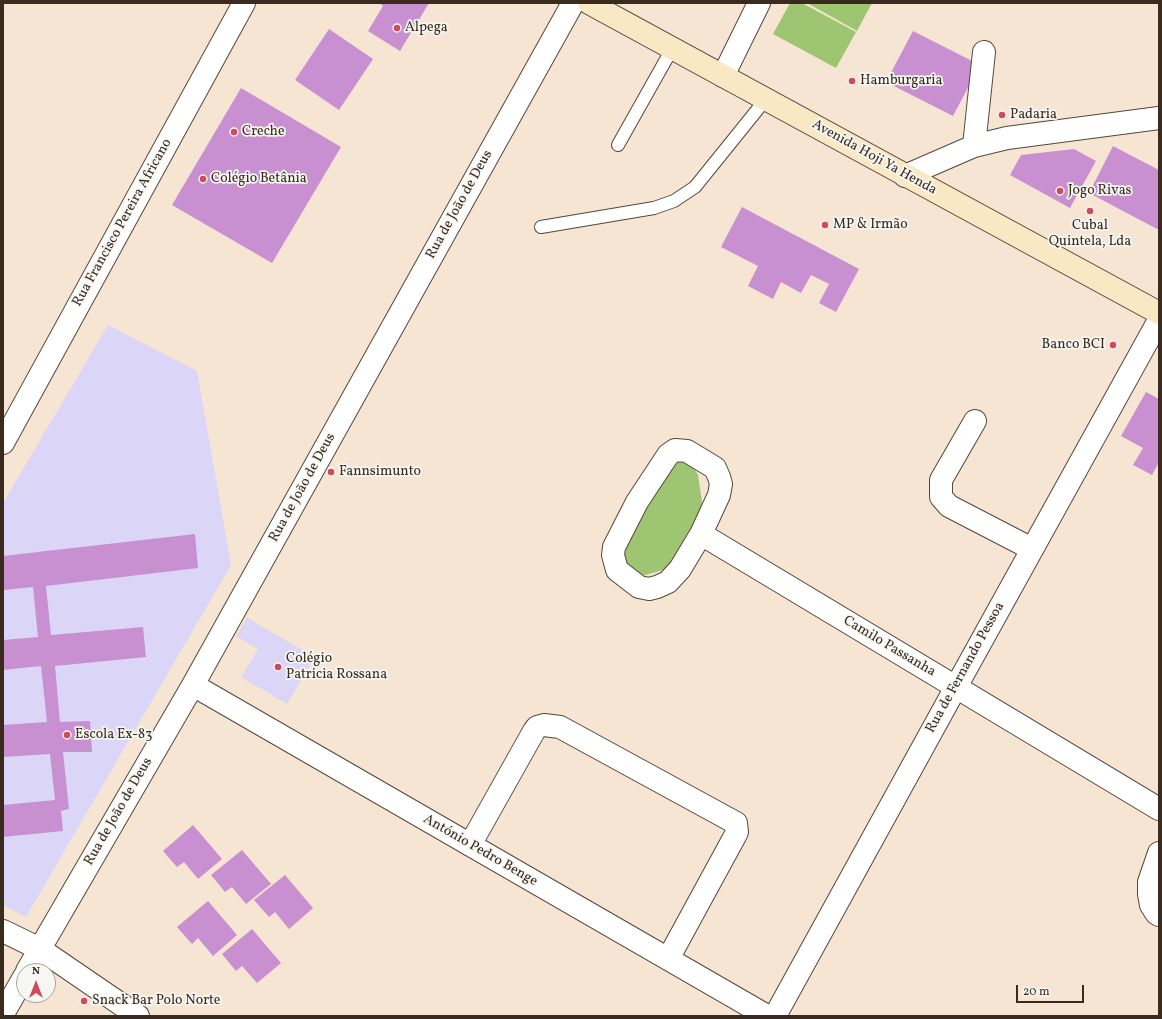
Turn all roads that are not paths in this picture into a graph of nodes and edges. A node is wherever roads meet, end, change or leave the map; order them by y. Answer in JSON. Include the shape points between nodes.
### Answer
{"nodes":[{"id":1,"x":244,"y":3,"type":"edge"},
{"id":2,"x":574,"y":3,"type":"edge"},
{"id":3,"x":589,"y":3,"type":"edge"},
{"id":4,"x":759,"y":3,"type":"edge"},
{"id":5,"x":672,"y":49,"type":"junction"},
{"id":6,"x":984,"y":52,"type":"dead end"},
{"id":7,"x":723,"y":76,"type":"junction"},
{"id":8,"x":766,"y":99,"type":"junction"},
{"id":9,"x":1159,"y":118,"type":"edge"},
{"id":10,"x":618,"y":145,"type":"dead end"},
{"id":11,"x":974,"y":146,"type":"junction"},
{"id":12,"x":905,"y":176,"type":"junction"},
{"id":13,"x":541,"y":227,"type":"dead end"},
{"id":14,"x":1159,"y":313,"type":"edge"},
{"id":15,"x":1159,"y":320,"type":"edge"},
{"id":16,"x":975,"y":421,"type":"dead end"},
{"id":17,"x":3,"y":443,"type":"edge"},
{"id":18,"x":701,"y":534,"type":"junction"},
{"id":19,"x":1032,"y":549,"type":"junction"},
{"id":20,"x":193,"y":685,"type":"junction"},
{"id":21,"x":956,"y":686,"type":"junction"},
{"id":22,"x":1159,"y":808,"type":"edge"},
{"id":23,"x":470,"y":845,"type":"junction"},
{"id":24,"x":1159,"y":853,"type":"edge"},
{"id":25,"x":1159,"y":915,"type":"edge"},
{"id":26,"x":3,"y":931,"type":"edge"},
{"id":27,"x":40,"y":950,"type":"junction"},
{"id":28,"x":668,"y":958,"type":"junction"},
{"id":29,"x":32,"y":963,"type":"edge"},
{"id":30,"x":16,"y":991,"type":"edge"},
{"id":31,"x":3,"y":1014,"type":"edge"},
{"id":32,"x":138,"y":1016,"type":"edge"},
{"id":33,"x":767,"y":1016,"type":"edge"},
{"id":34,"x":775,"y":1016,"type":"edge"}],
"edges":[{"from":1,"to":17,"type":"street","name":"Rua Francisco Pereira Africano"},
{"from":2,"to":20,"type":"street","name":"Rua de João de Deus"},
{"from":3,"to":5,"type":"main road","name":"Avenida Hoji Ya Henda"},
{"from":4,"to":7,"type":"street"},
{"from":5,"to":7,"type":"main road","name":"Avenida Hoji Ya Henda"},
{"from":5,"to":10,"type":"lane"},
{"from":6,"to":11,"type":"street"},
{"from":7,"to":8,"type":"main road","name":"Avenida Hoji Ya Henda"},
{"from":8,"to":12,"type":"main road","name":"Avenida Hoji Ya Henda"},
{"from":8,"to":13,"type":"lane","via":[[695,187],[674,201],[654,208]]},
{"from":9,"to":11,"type":"street","via":[[1007,138]]},
{"from":11,"to":12,"type":"street"},
{"from":12,"to":14,"type":"main road","name":"Avenida Hoji Ya Henda"},
{"from":15,"to":19,"type":"street","name":"Rua de Fernando Pessoa"},
{"from":16,"to":19,"type":"street","via":[[942,480],[942,497],[949,506]]},
{"from":18,"to":18,"type":"street","via":[[719,495],[720,477],[715,468],[688,451],[675,450],[668,455],[637,502],[614,547],[614,562],[618,570],[639,587],[657,587],[668,582],[680,569]]},
{"from":18,"to":21,"type":"street","name":"Camilo Passanha"},
{"from":19,"to":21,"type":"street","name":"Rua de Fernando Pessoa"},
{"from":20,"to":23,"type":"street","name":"António Pedro Benge"},
{"from":20,"to":27,"type":"street","name":"Rua de João de Deus"},
{"from":21,"to":22,"type":"street","name":"Camilo Passanha"},
{"from":21,"to":34,"type":"street","name":"Rua de Fernando Pessoa"},
{"from":23,"to":28,"type":"street","name":"António Pedro Benge"},
{"from":23,"to":28,"type":"street","via":[[534,731],[544,725],[560,727],[736,823],[735,836]]},
{"from":24,"to":25,"type":"street","via":[[1149,882],[1149,894],[1152,905]]},
{"from":26,"to":27,"type":"street"},
{"from":27,"to":29,"type":"street","name":"Rua de João de Deus"},
{"from":27,"to":32,"type":"street"},
{"from":28,"to":33,"type":"street","name":"António Pedro Benge"},
{"from":30,"to":31,"type":"street"}]}
